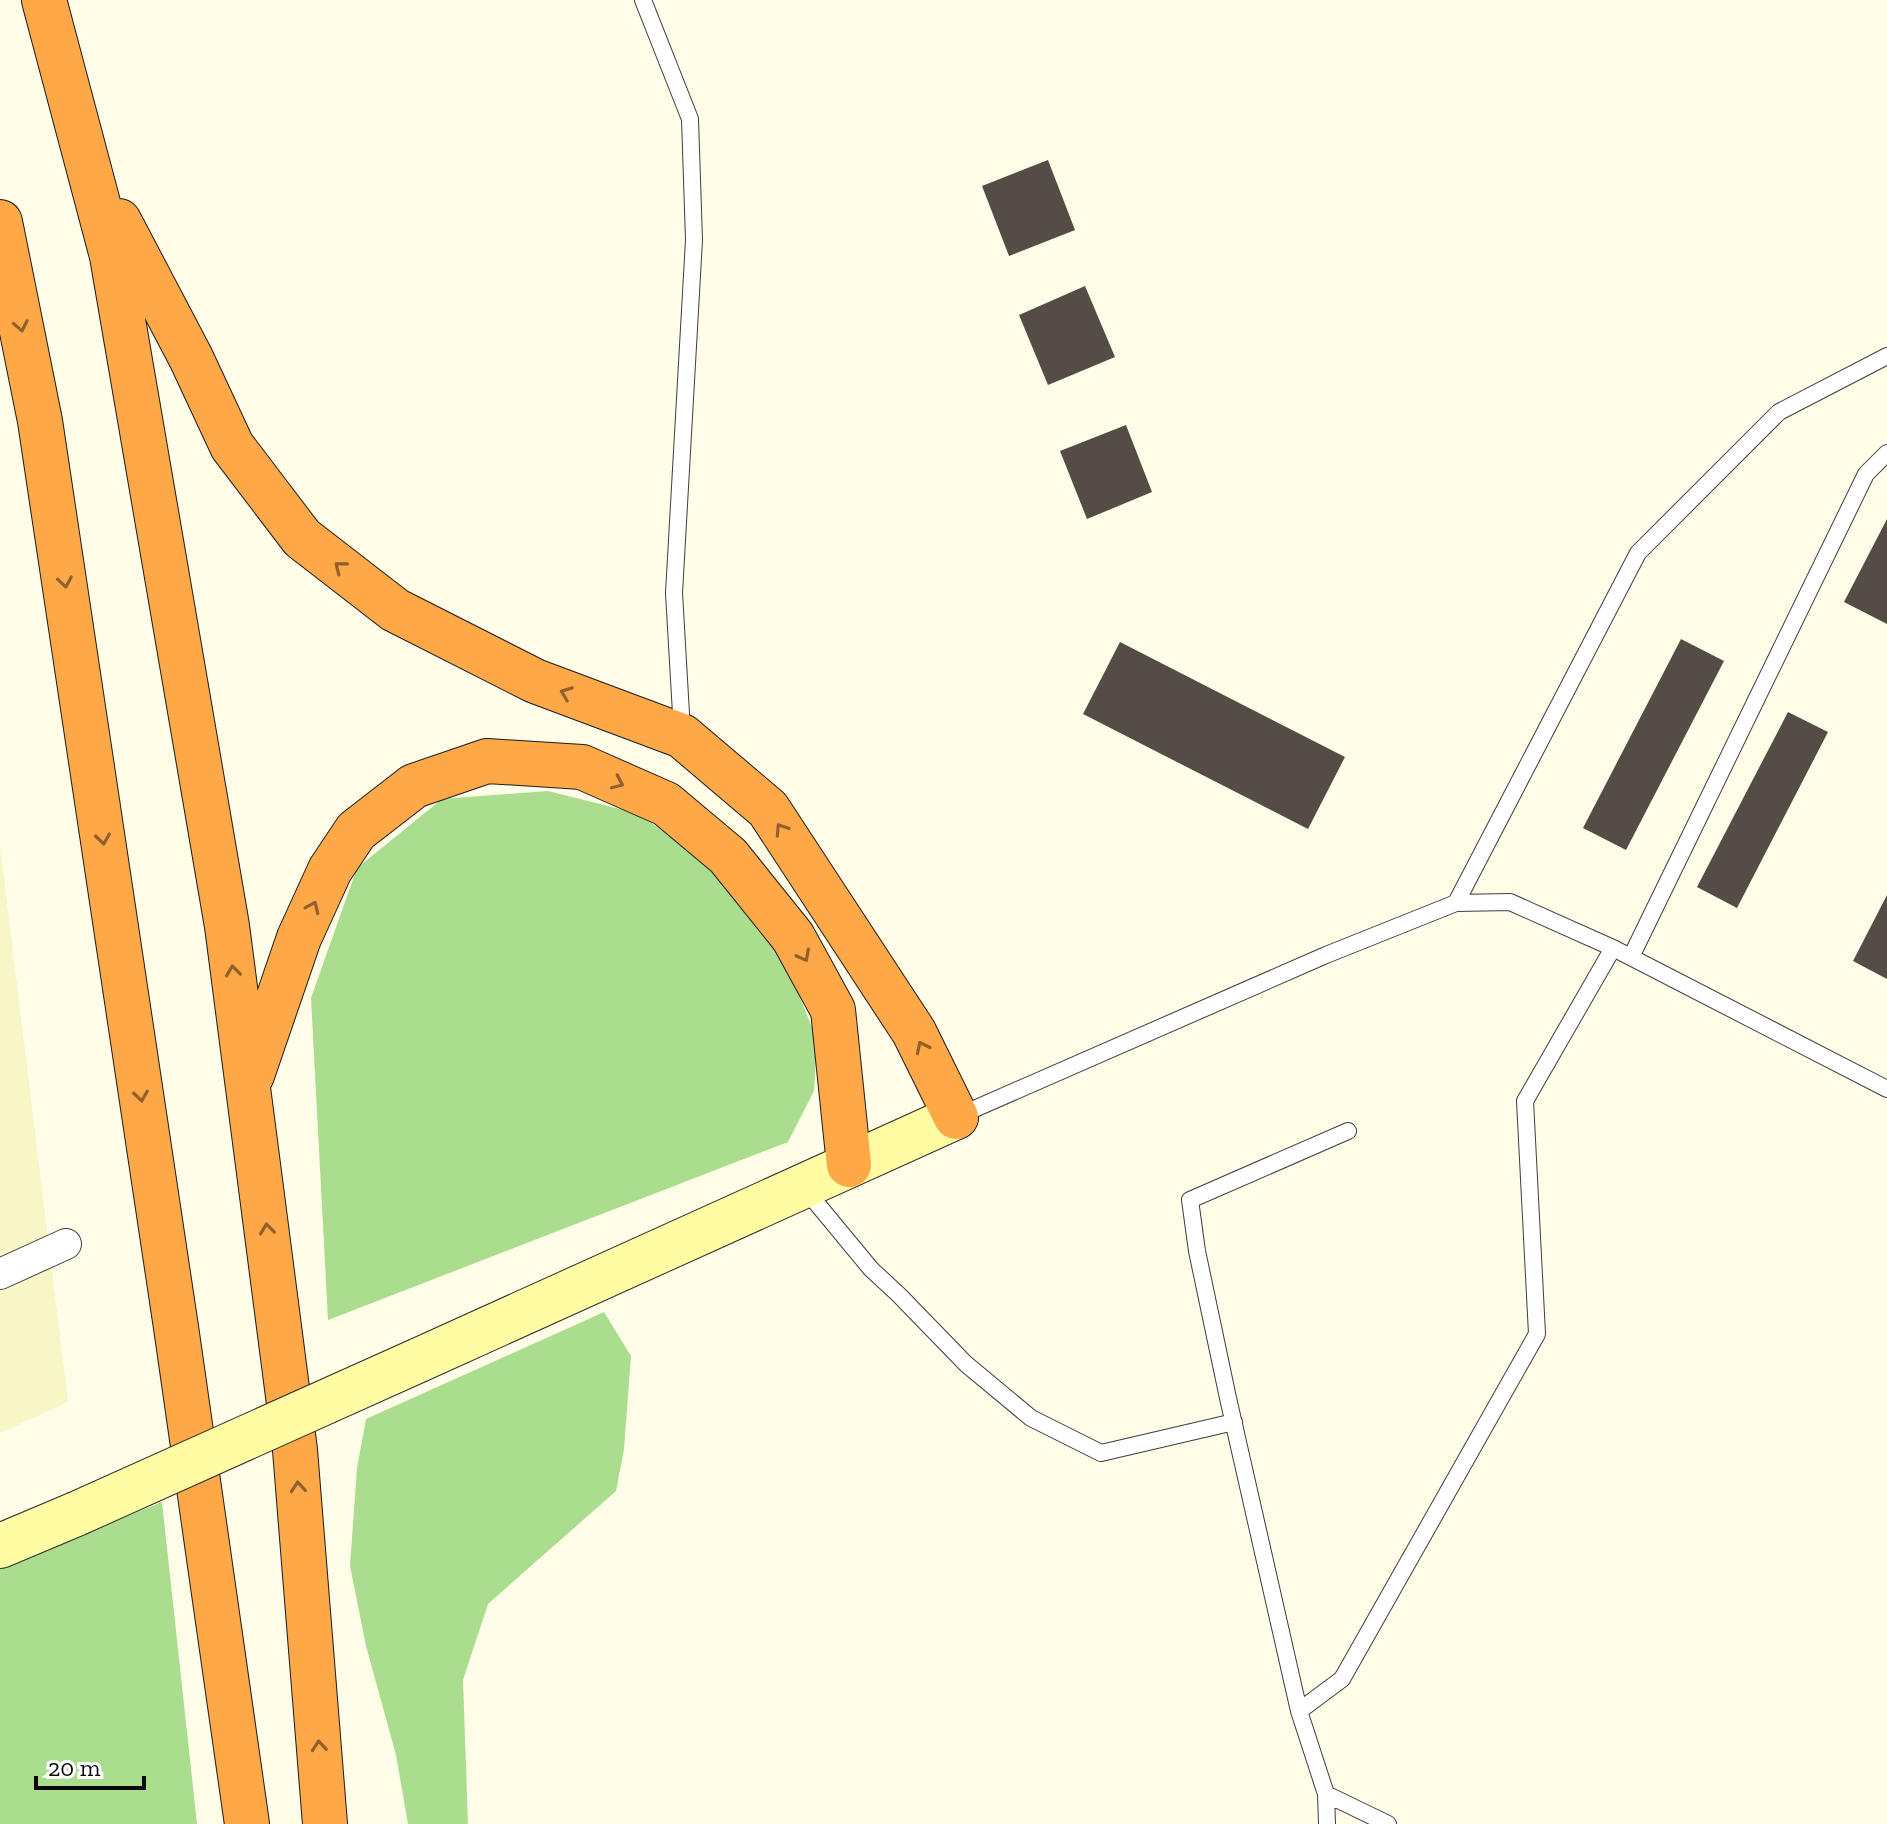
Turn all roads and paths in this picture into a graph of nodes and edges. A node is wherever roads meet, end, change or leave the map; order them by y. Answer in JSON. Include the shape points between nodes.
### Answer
{"nodes":[{"id":1,"x":44,"y":0,"type":"edge"},
{"id":2,"x":643,"y":0,"type":"edge"},
{"id":3,"x":87,"y":162,"type":"junction"},
{"id":4,"x":0,"y":222,"type":"edge"},
{"id":5,"x":1887,"y":356,"type":"edge"},
{"id":6,"x":1887,"y":453,"type":"edge"},
{"id":7,"x":682,"y":736,"type":"junction"},
{"id":8,"x":1456,"y":903,"type":"junction"},
{"id":9,"x":1613,"y":948,"type":"junction"},
{"id":10,"x":1631,"y":957,"type":"junction"},
{"id":11,"x":248,"y":1085,"type":"junction"},
{"id":12,"x":1887,"y":1089,"type":"edge"},
{"id":13,"x":956,"y":1117,"type":"junction"},
{"id":14,"x":1348,"y":1131,"type":"dead end"},
{"id":15,"x":849,"y":1165,"type":"junction"},
{"id":16,"x":803,"y":1186,"type":"junction"},
{"id":17,"x":66,"y":1244,"type":"dead end"},
{"id":18,"x":0,"y":1274,"type":"edge"},
{"id":19,"x":1234,"y":1422,"type":"junction"},
{"id":20,"x":0,"y":1546,"type":"edge"},
{"id":21,"x":208,"y":1554,"type":"junction"},
{"id":22,"x":1299,"y":1711,"type":"junction"},
{"id":23,"x":1326,"y":1794,"type":"junction"},
{"id":24,"x":222,"y":1824,"type":"edge"},
{"id":25,"x":247,"y":1824,"type":"edge"},
{"id":26,"x":325,"y":1824,"type":"edge"},
{"id":27,"x":1327,"y":1824,"type":"edge"},
{"id":28,"x":1388,"y":1824,"type":"edge"}],
"edges":[{"from":1,"to":3,"type":"highway"},
{"from":2,"to":7,"type":"lane","via":[[690,119],[694,240],[674,593]]},
{"from":7,"to":3,"type":"highway","one_way":true,"via":[[535,681],[395,610],[302,538],[232,446]]},
{"from":11,"to":3,"type":"highway","one_way":true,"via":[[227,926],[115,271]]},
{"from":4,"to":21,"type":"highway","one_way":true,"via":[[40,421]]},
{"from":5,"to":8,"type":"lane","via":[[1779,412],[1638,553]]},
{"from":6,"to":10,"type":"lane","via":[[1866,474]]},
{"from":13,"to":7,"type":"highway","one_way":true,"via":[[914,1032],[768,809]]},
{"from":8,"to":9,"type":"lane","via":[[1510,902]]},
{"from":8,"to":13,"type":"lane"},
{"from":9,"to":10,"type":"lane"},
{"from":9,"to":22,"type":"lane","via":[[1525,1101],[1537,1334],[1342,1679]]},
{"from":10,"to":12,"type":"lane"},
{"from":11,"to":15,"type":"highway","one_way":true,"via":[[299,938],[330,870],[356,831],[414,786],[487,761],[582,767],[666,804],[728,856],[793,937],[833,1010]]},
{"from":26,"to":11,"type":"highway","one_way":true,"via":[[295,1450]]},
{"from":13,"to":15,"type":"street"},
{"from":14,"to":19,"type":"lane","via":[[1190,1200]]},
{"from":15,"to":16,"type":"street"},
{"from":16,"to":19,"type":"lane","via":[[871,1269],[966,1364],[1031,1418],[1101,1453]]},
{"from":16,"to":20,"type":"street","bridge":true},
{"from":17,"to":18,"type":"street"},
{"from":19,"to":22,"type":"lane"},
{"from":21,"to":24,"type":"highway","via":[[227,1796]]},
{"from":21,"to":25,"type":"highway"},
{"from":22,"to":23,"type":"lane"},
{"from":23,"to":27,"type":"lane"},
{"from":23,"to":28,"type":"lane"}]}
